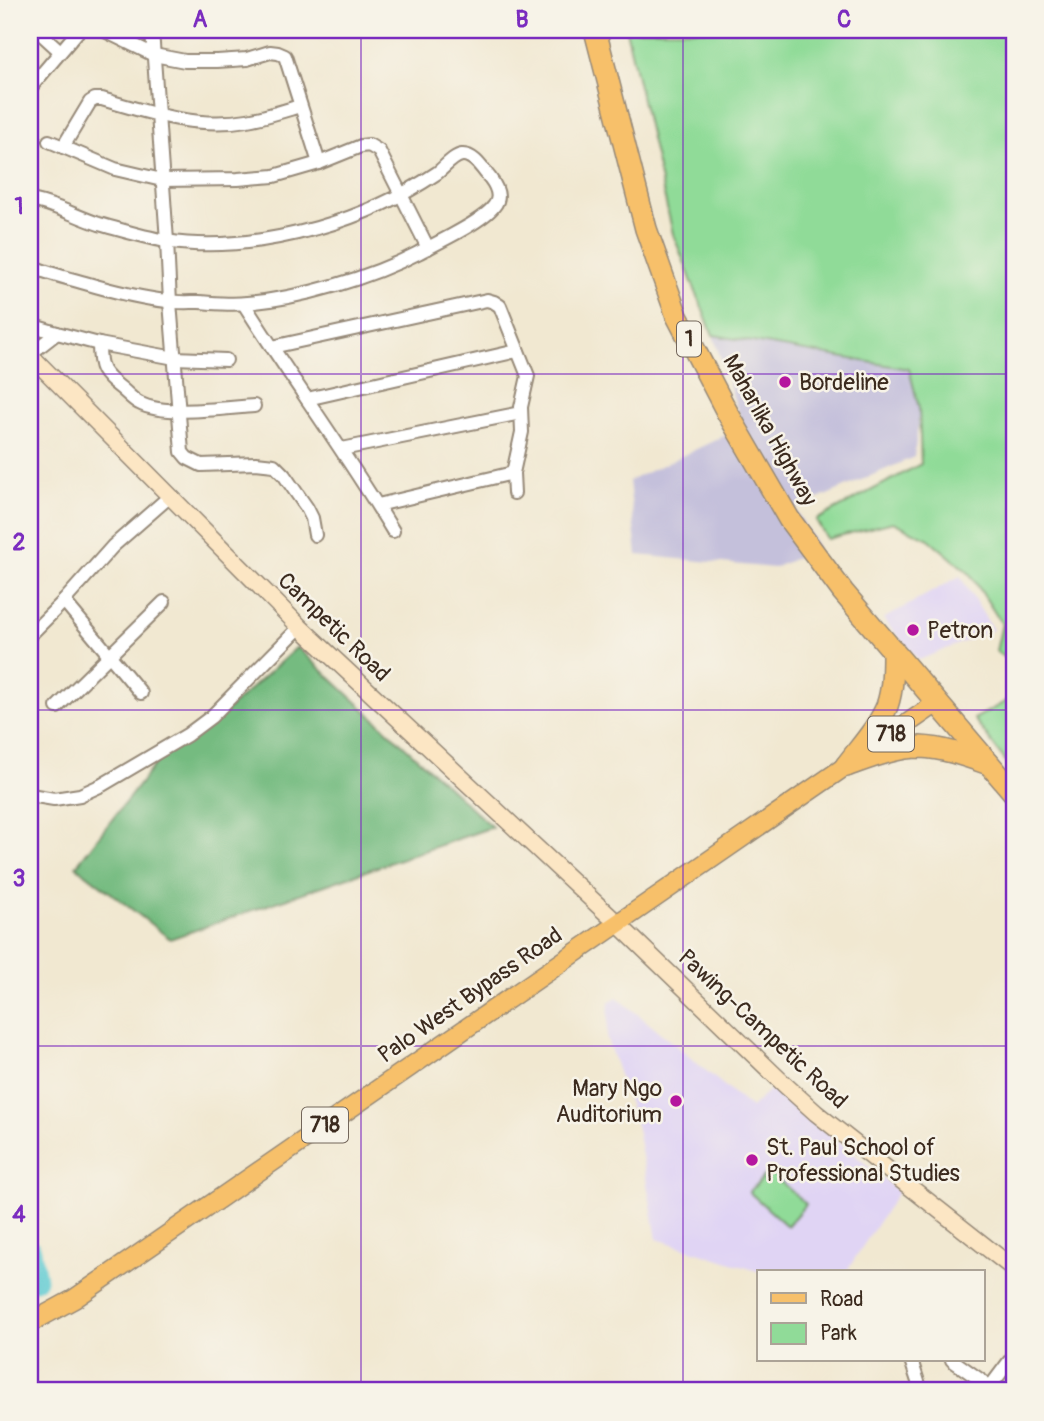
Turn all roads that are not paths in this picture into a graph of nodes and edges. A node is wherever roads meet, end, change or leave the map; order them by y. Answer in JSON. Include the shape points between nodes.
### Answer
{"nodes":[{"id":1,"x":79,"y":30,"type":"edge"},
{"id":2,"x":103,"y":30,"type":"edge"},
{"id":3,"x":152,"y":30,"type":"edge"},
{"id":4,"x":595,"y":30,"type":"edge"},
{"id":5,"x":36,"y":35,"type":"edge"},
{"id":6,"x":60,"y":51,"type":"junction"},
{"id":7,"x":154,"y":55,"type":"junction"},
{"id":8,"x":30,"y":88,"type":"edge"},
{"id":9,"x":300,"y":106,"type":"junction"},
{"id":10,"x":158,"y":115,"type":"junction"},
{"id":11,"x":49,"y":141,"type":"dead end"},
{"id":12,"x":62,"y":147,"type":"junction"},
{"id":13,"x":319,"y":163,"type":"junction"},
{"id":14,"x":162,"y":180,"type":"junction"},
{"id":15,"x":402,"y":194,"type":"junction"},
{"id":16,"x":30,"y":200,"type":"edge"},
{"id":17,"x":167,"y":241,"type":"junction"},
{"id":18,"x":428,"y":248,"type":"junction"},
{"id":19,"x":30,"y":266,"type":"edge"},
{"id":20,"x":170,"y":302,"type":"junction"},
{"id":21,"x":244,"y":304,"type":"junction"},
{"id":22,"x":37,"y":327,"type":"dead end"},
{"id":23,"x":57,"y":333,"type":"junction"},
{"id":24,"x":99,"y":344,"type":"junction"},
{"id":25,"x":272,"y":348,"type":"junction"},
{"id":26,"x":517,"y":351,"type":"junction"},
{"id":27,"x":30,"y":354,"type":"edge"},
{"id":28,"x":175,"y":358,"type":"junction"},
{"id":29,"x":226,"y":360,"type":"dead end"},
{"id":30,"x":307,"y":399,"type":"junction"},
{"id":31,"x":254,"y":406,"type":"dead end"},
{"id":32,"x":179,"y":410,"type":"junction"},
{"id":33,"x":521,"y":413,"type":"junction"},
{"id":34,"x":342,"y":449,"type":"junction"},
{"id":35,"x":513,"y":473,"type":"junction"},
{"id":36,"x":514,"y":493,"type":"dead end"},
{"id":37,"x":169,"y":496,"type":"junction"},
{"id":38,"x":378,"y":505,"type":"junction"},
{"id":39,"x":394,"y":531,"type":"dead end"},
{"id":40,"x":315,"y":535,"type":"dead end"},
{"id":41,"x":64,"y":601,"type":"junction"},
{"id":42,"x":164,"y":602,"type":"dead end"},
{"id":43,"x":300,"y":628,"type":"junction"},
{"id":44,"x":30,"y":635,"type":"edge"},
{"id":45,"x":893,"y":650,"type":"junction"},
{"id":46,"x":109,"y":656,"type":"junction"},
{"id":47,"x":141,"y":693,"type":"dead end"},
{"id":48,"x":937,"y":703,"type":"junction"},
{"id":49,"x":57,"y":707,"type":"dead end"},
{"id":50,"x":990,"y":765,"type":"junction"},
{"id":51,"x":846,"y":766,"type":"junction"},
{"id":52,"x":1014,"y":793,"type":"edge"},
{"id":53,"x":30,"y":795,"type":"edge"},
{"id":54,"x":617,"y":923,"type":"junction"},
{"id":55,"x":1014,"y":1269,"type":"edge"},
{"id":56,"x":30,"y":1323,"type":"edge"},
{"id":57,"x":1014,"y":1354,"type":"edge"},
{"id":58,"x":912,"y":1362,"type":"edge"},
{"id":59,"x":955,"y":1362,"type":"edge"},
{"id":60,"x":993,"y":1389,"type":"edge"},
{"id":61,"x":921,"y":1391,"type":"edge"}],
"edges":[{"from":1,"to":6,"type":"street"},
{"from":2,"to":7,"type":"street"},
{"from":3,"to":7,"type":"street"},
{"from":4,"to":45,"type":"highway","name":"Maharlika Highway","number":"1","via":[[646,229],[677,316],[789,519]]},
{"from":5,"to":6,"type":"street"},
{"from":6,"to":8,"type":"street"},
{"from":7,"to":9,"type":"street","via":[[216,61],[278,52],[285,56]]},
{"from":7,"to":10,"type":"street"},
{"from":9,"to":10,"type":"street","via":[[245,121],[197,122]]},
{"from":9,"to":13,"type":"street"},
{"from":10,"to":12,"type":"street","via":[[95,99]]},
{"from":10,"to":14,"type":"street"},
{"from":11,"to":12,"type":"street"},
{"from":12,"to":14,"type":"street","via":[[114,169]]},
{"from":13,"to":14,"type":"street","via":[[274,176]]},
{"from":13,"to":15,"type":"street","via":[[369,145],[379,151]]},
{"from":14,"to":17,"type":"street"},
{"from":15,"to":17,"type":"street","via":[[368,211],[302,232],[229,243]]},
{"from":15,"to":18,"type":"street"},
{"from":15,"to":18,"type":"street","via":[[465,155],[498,191],[495,206]]},
{"from":16,"to":17,"type":"street"},
{"from":17,"to":20,"type":"street"},
{"from":18,"to":21,"type":"street","via":[[347,281]]},
{"from":19,"to":20,"type":"street"},
{"from":20,"to":21,"type":"street"},
{"from":20,"to":28,"type":"street"},
{"from":21,"to":25,"type":"street"},
{"from":22,"to":23,"type":"street"},
{"from":23,"to":24,"type":"street"},
{"from":23,"to":27,"type":"street"},
{"from":24,"to":28,"type":"street"},
{"from":24,"to":32,"type":"street","via":[[99,361],[109,379],[139,403]]},
{"from":25,"to":26,"type":"street","via":[[487,300],[500,306]]},
{"from":25,"to":30,"type":"street"},
{"from":26,"to":30,"type":"street"},
{"from":26,"to":33,"type":"street","via":[[528,376]]},
{"from":27,"to":37,"type":"street","name":"Campetic Road"},
{"from":28,"to":29,"type":"street"},
{"from":28,"to":32,"type":"street"},
{"from":30,"to":34,"type":"street"},
{"from":31,"to":32,"type":"street"},
{"from":32,"to":40,"type":"street","via":[[182,452],[187,458],[201,466],[274,465],[307,508]]},
{"from":33,"to":34,"type":"street"},
{"from":33,"to":35,"type":"street","via":[[522,432]]},
{"from":34,"to":38,"type":"street"},
{"from":35,"to":36,"type":"street"},
{"from":35,"to":38,"type":"street"},
{"from":37,"to":41,"type":"street","via":[[113,546]]},
{"from":37,"to":43,"type":"street","name":"Campetic Road"},
{"from":38,"to":39,"type":"street"},
{"from":41,"to":44,"type":"street"},
{"from":41,"to":46,"type":"street"},
{"from":42,"to":46,"type":"street"},
{"from":43,"to":53,"type":"street","via":[[187,735],[80,795],[54,799]]},
{"from":43,"to":54,"type":"street","name":"Campetic Road"},
{"from":45,"to":48,"type":"highway","name":"Maharlika Highway","number":"1"},
{"from":45,"to":51,"type":"highway","via":[[886,707]]},
{"from":46,"to":47,"type":"street"},
{"from":46,"to":49,"type":"street"},
{"from":48,"to":50,"type":"highway","name":"Maharlika Highway","number":"1"},
{"from":48,"to":51,"type":"main road","name":"Palo West Bypass Road","number":"718"},
{"from":50,"to":51,"type":"highway","via":[[951,751],[920,747]]},
{"from":50,"to":52,"type":"highway","name":"Maharlika Highway","number":"1"},
{"from":51,"to":54,"type":"main road","name":"Palo West Bypass Road","number":"718"},
{"from":54,"to":55,"type":"street","name":"Pawing-Campetic Road","via":[[816,1113]]},
{"from":54,"to":56,"type":"main road","name":"Palo West Bypass Road","number":"718","via":[[74,1299]]},
{"from":57,"to":60,"type":"street"},
{"from":58,"to":61,"type":"street"},
{"from":59,"to":60,"type":"street"}]}
